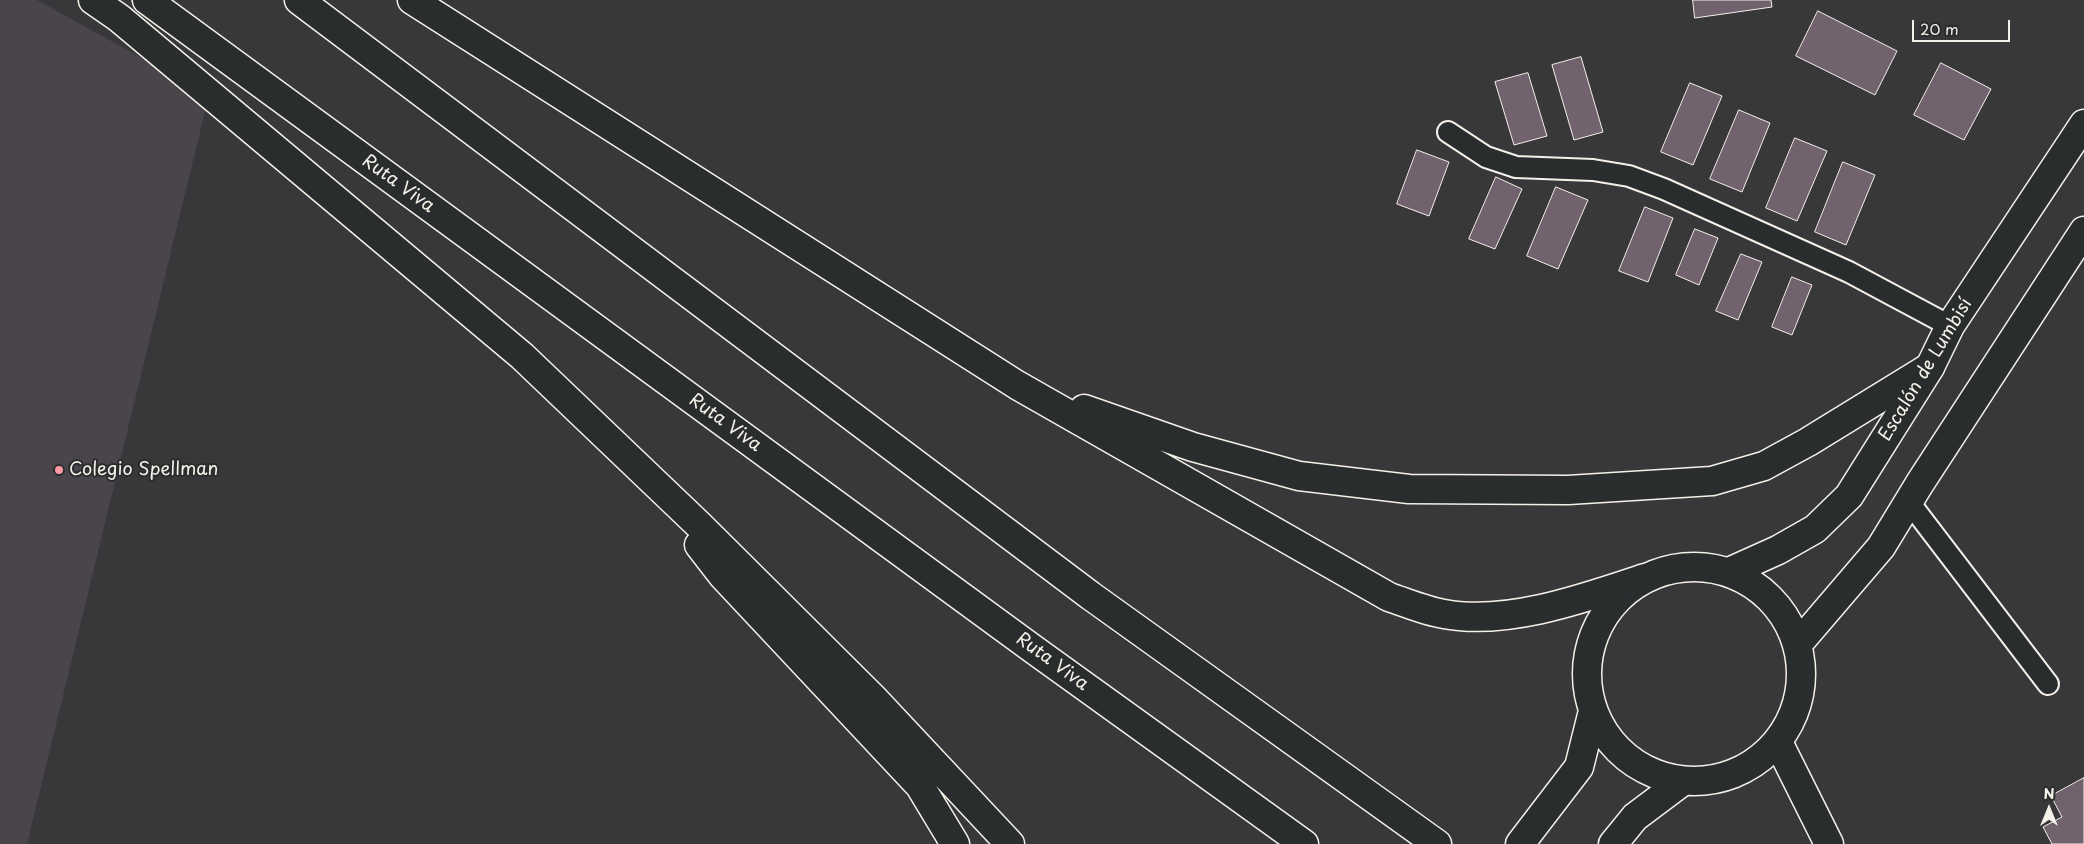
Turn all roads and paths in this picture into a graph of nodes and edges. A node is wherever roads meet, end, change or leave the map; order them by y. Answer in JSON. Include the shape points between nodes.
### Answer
{"nodes":[{"id":1,"x":93,"y":0,"type":"edge"},
{"id":2,"x":147,"y":0,"type":"edge"},
{"id":3,"x":299,"y":0,"type":"edge"},
{"id":4,"x":412,"y":0,"type":"edge"},
{"id":5,"x":2084,"y":124,"type":"edge"},
{"id":6,"x":1448,"y":132,"type":"dead end"},
{"id":7,"x":2084,"y":232,"type":"edge"},
{"id":8,"x":1950,"y":326,"type":"junction"},
{"id":9,"x":1930,"y":368,"type":"junction"},
{"id":10,"x":1017,"y":385,"type":"junction"},
{"id":11,"x":637,"y":465,"type":"junction"},
{"id":12,"x":1909,"y":502,"type":"junction"},
{"id":13,"x":1729,"y":572,"type":"junction"},
{"id":14,"x":1645,"y":578,"type":"junction"},
{"id":15,"x":1798,"y":644,"type":"junction"},
{"id":16,"x":2048,"y":684,"type":"dead end"},
{"id":17,"x":1593,"y":711,"type":"junction"},
{"id":18,"x":1778,"y":742,"type":"junction"},
{"id":19,"x":1683,"y":781,"type":"junction"},
{"id":20,"x":955,"y":844,"type":"edge"},
{"id":21,"x":1010,"y":844,"type":"edge"},
{"id":22,"x":1304,"y":844,"type":"edge"},
{"id":23,"x":1437,"y":844,"type":"edge"},
{"id":24,"x":1520,"y":844,"type":"edge"},
{"id":25,"x":1613,"y":844,"type":"edge"},
{"id":26,"x":1829,"y":844,"type":"edge"}],
"edges":[{"from":1,"to":11,"type":"main road","via":[[119,18],[522,356]]},
{"from":2,"to":22,"type":"main road","name":"Ruta Viva"},
{"from":3,"to":23,"type":"main road","via":[[1091,596]]},
{"from":4,"to":10,"type":"main road"},
{"from":5,"to":8,"type":"main road","name":"Escalón de Lumbisí"},
{"from":6,"to":8,"type":"lane","via":[[1486,157],[1516,166],[1593,170],[1629,176],[1664,189],[1850,272]]},
{"from":7,"to":12,"type":"main road"},
{"from":8,"to":9,"type":"main road","name":"Escalón de Lumbisí"},
{"from":9,"to":10,"type":"main road","via":[[1764,466],[1712,481],[1568,490],[1409,489],[1299,476],[1193,447]]},
{"from":9,"to":13,"type":"main road","name":"Escalón de Lumbisí","via":[[1850,496],[1815,529]]},
{"from":10,"to":14,"type":"main road","via":[[1389,597],[1443,614],[1484,618],[1562,604]]},
{"from":11,"to":20,"type":"main road","via":[[723,576],[920,786]]},
{"from":11,"to":21,"type":"main road","via":[[875,700]]},
{"from":12,"to":15,"type":"main road","via":[[1881,547]]},
{"from":12,"to":16,"type":"lane"},
{"from":13,"to":14,"type":"main road","via":[[1701,567],[1672,568]]},
{"from":13,"to":15,"type":"main road","via":[[1760,588],[1784,613]]},
{"from":14,"to":17,"type":"main road","via":[[1620,596],[1600,620],[1589,650],[1586,680]]},
{"from":15,"to":18,"type":"main road","via":[[1803,678],[1796,712]]},
{"from":17,"to":19,"type":"main road","via":[[1603,732],[1638,766],[1660,776]]},
{"from":17,"to":24,"type":"main road","via":[[1579,767]]},
{"from":18,"to":19,"type":"main road","via":[[1745,769],[1704,781]]},
{"from":18,"to":26,"type":"main road"},
{"from":19,"to":25,"type":"main road","via":[[1635,817]]}]}
